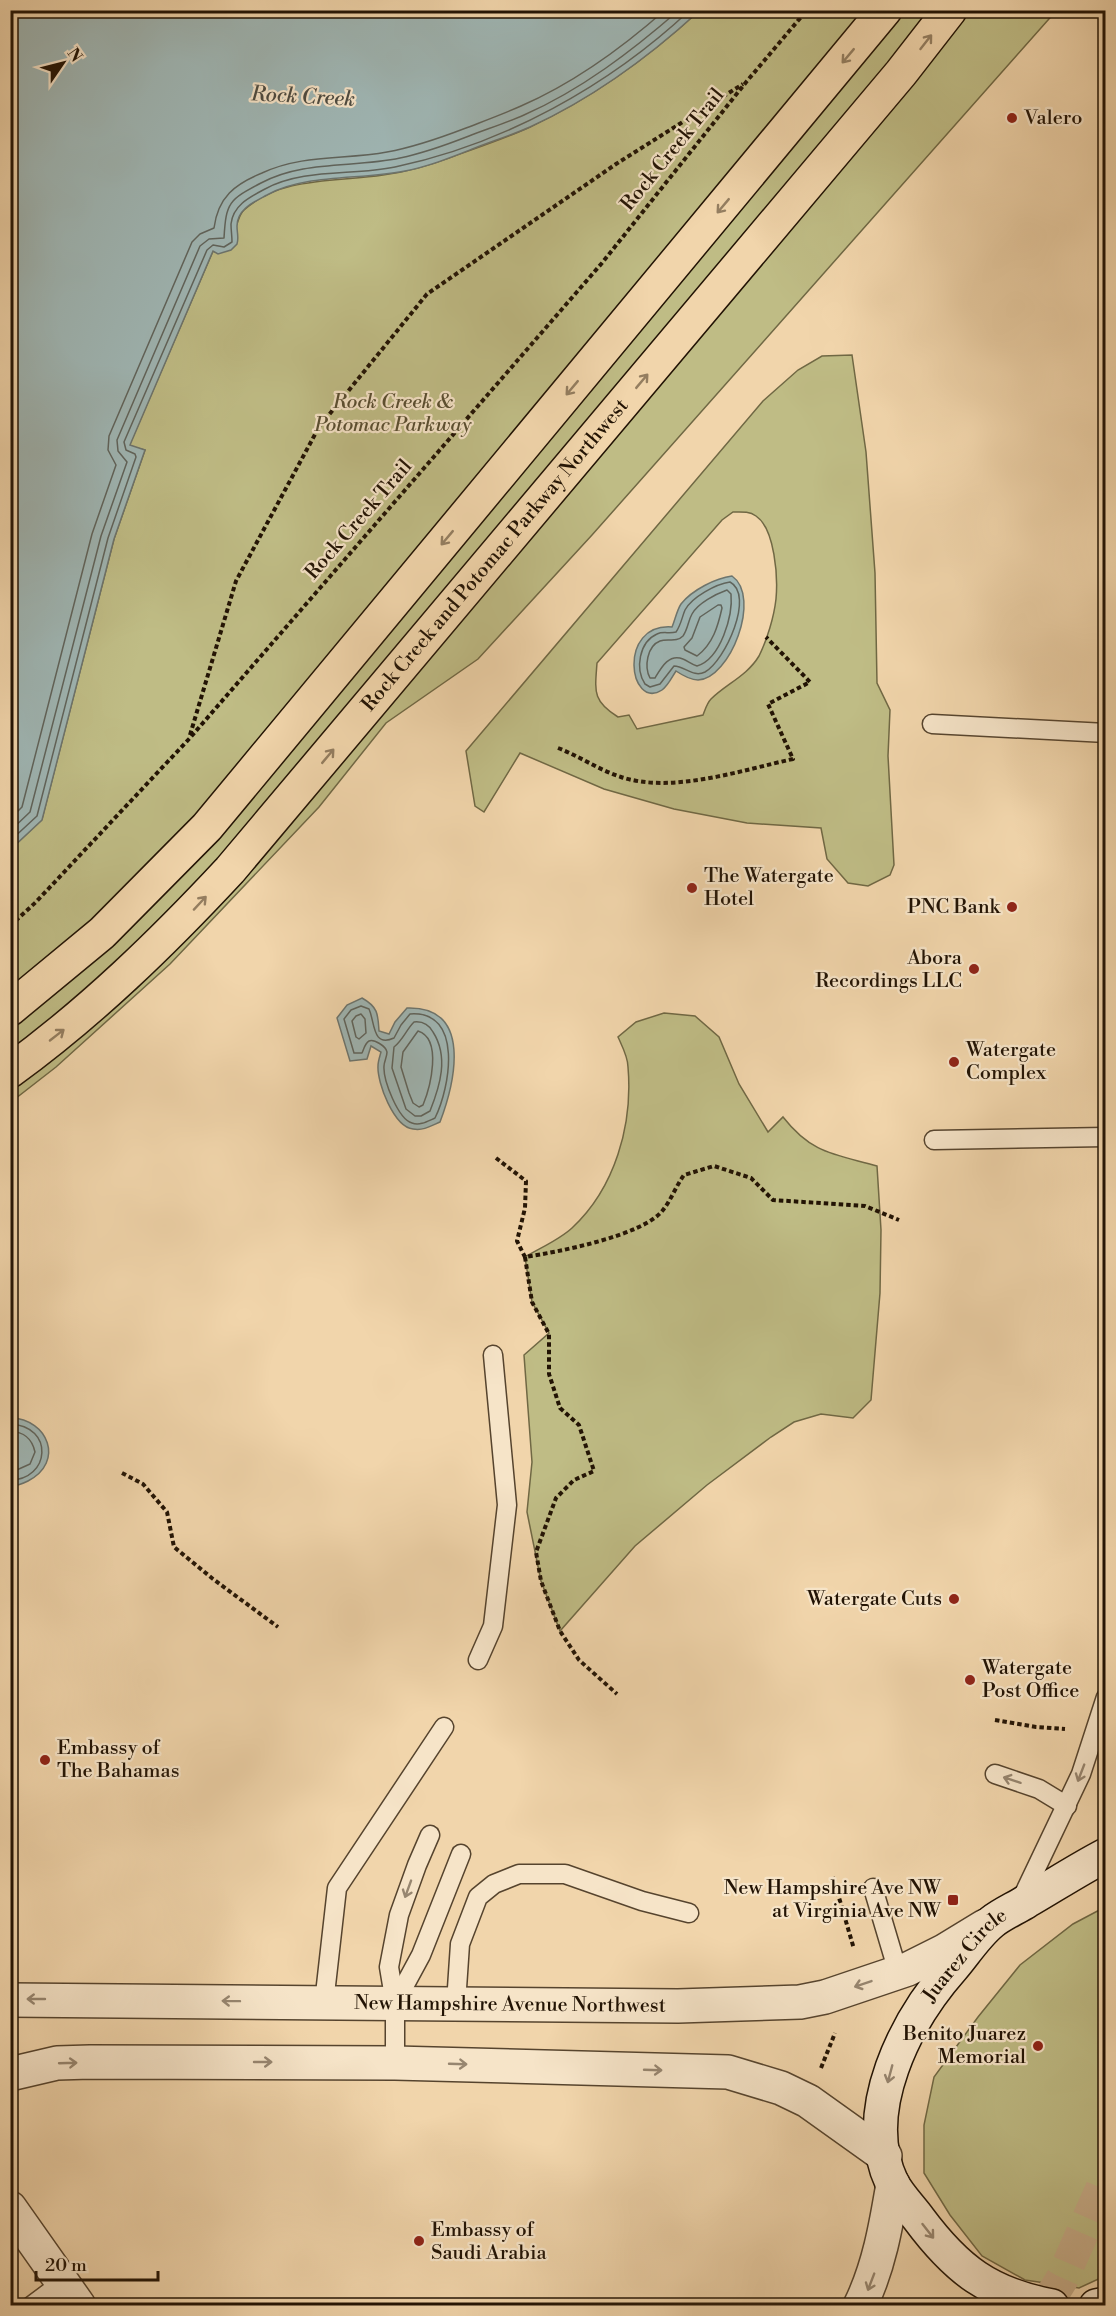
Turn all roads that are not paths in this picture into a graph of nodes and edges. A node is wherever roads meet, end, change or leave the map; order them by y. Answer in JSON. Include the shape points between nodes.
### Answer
{"nodes":[{"id":1,"x":885,"y":10,"type":"edge"},
{"id":2,"x":950,"y":10,"type":"edge"},
{"id":3,"x":932,"y":724,"type":"dead end"},
{"id":4,"x":1106,"y":733,"type":"edge"},
{"id":5,"x":10,"y":1009,"type":"edge"},
{"id":6,"x":10,"y":1071,"type":"edge"},
{"id":7,"x":1106,"y":1137,"type":"edge"},
{"id":8,"x":934,"y":1140,"type":"dead end"},
{"id":9,"x":493,"y":1355,"type":"dead end"},
{"id":10,"x":477,"y":1660,"type":"dead end"},
{"id":11,"x":1106,"y":1697,"type":"edge"},
{"id":12,"x":444,"y":1727,"type":"dead end"},
{"id":13,"x":995,"y":1774,"type":"dead end"},
{"id":14,"x":1067,"y":1806,"type":"junction"},
{"id":15,"x":430,"y":1835,"type":"dead end"},
{"id":16,"x":461,"y":1854,"type":"dead end"},
{"id":17,"x":1106,"y":1855,"type":"edge"},
{"id":18,"x":873,"y":1888,"type":"dead end"},
{"id":19,"x":689,"y":1913,"type":"dead end"},
{"id":20,"x":1004,"y":1915,"type":"junction"},
{"id":21,"x":898,"y":1972,"type":"junction"},
{"id":22,"x":10,"y":2000,"type":"edge"},
{"id":23,"x":324,"y":2003,"type":"junction"},
{"id":24,"x":395,"y":2003,"type":"junction"},
{"id":25,"x":456,"y":2003,"type":"junction"},
{"id":26,"x":394,"y":2062,"type":"junction"},
{"id":27,"x":10,"y":2074,"type":"edge"},
{"id":28,"x":889,"y":2170,"type":"junction"},
{"id":29,"x":10,"y":2208,"type":"edge"},
{"id":30,"x":71,"y":2294,"type":"edge"},
{"id":31,"x":1106,"y":2304,"type":"edge"},
{"id":32,"x":31,"y":2306,"type":"edge"},
{"id":33,"x":860,"y":2306,"type":"edge"},
{"id":34,"x":1052,"y":2306,"type":"edge"},
{"id":35,"x":1096,"y":2306,"type":"edge"}],
"edges":[{"from":1,"to":5,"type":"main road","one_way":true,"via":[[207,827],[102,933]]},
{"from":6,"to":2,"type":"main road","name":"Rock Creek and Potomac Parkway Northwest","one_way":true,"via":[[126,976],[230,870]]},
{"from":3,"to":4,"type":"lane"},
{"from":7,"to":8,"type":"lane"},
{"from":9,"to":10,"type":"lane","via":[[507,1505],[493,1626]]},
{"from":11,"to":14,"type":"lane","one_way":true},
{"from":12,"to":23,"type":"lane","via":[[337,1888]]},
{"from":14,"to":13,"type":"lane","one_way":true,"via":[[1039,1789]]},
{"from":14,"to":20,"type":"lane"},
{"from":15,"to":24,"type":"lane","one_way":true,"via":[[399,1915],[389,1967]]},
{"from":16,"to":24,"type":"lane","via":[[421,1955]]},
{"from":17,"to":20,"type":"street","name":"Juarez Circle"},
{"from":18,"to":21,"type":"lane"},
{"from":19,"to":25,"type":"lane","via":[[565,1874],[519,1874],[495,1884],[478,1897],[460,1944]]},
{"from":20,"to":21,"type":"street","name":"New Hampshire Avenue Northwest","via":[[944,1951]]},
{"from":20,"to":28,"type":"street","name":"Juarez Circle","one_way":true,"via":[[934,1989],[901,2043],[884,2099],[882,2135]]},
{"from":21,"to":25,"type":"street","name":"New Hampshire Avenue Northwest","one_way":true,"via":[[800,2002],[678,2006]]},
{"from":23,"to":22,"type":"street","name":"New Hampshire Avenue Northwest","one_way":true},
{"from":23,"to":24,"type":"street","name":"New Hampshire Avenue Northwest"},
{"from":24,"to":25,"type":"street","name":"New Hampshire Avenue Northwest"},
{"from":24,"to":26,"type":"lane"},
{"from":27,"to":26,"type":"street","one_way":true,"via":[[79,2062]]},
{"from":26,"to":28,"type":"street","one_way":true,"via":[[728,2072],[808,2101]]},
{"from":28,"to":33,"type":"street","name":"Juarez Circle","one_way":true,"via":[[881,2249]]},
{"from":28,"to":34,"type":"street","one_way":true,"via":[[937,2242],[963,2269],[999,2291]]},
{"from":29,"to":30,"type":"street"},
{"from":30,"to":32,"type":"lane"},
{"from":31,"to":35,"type":"street"}]}
